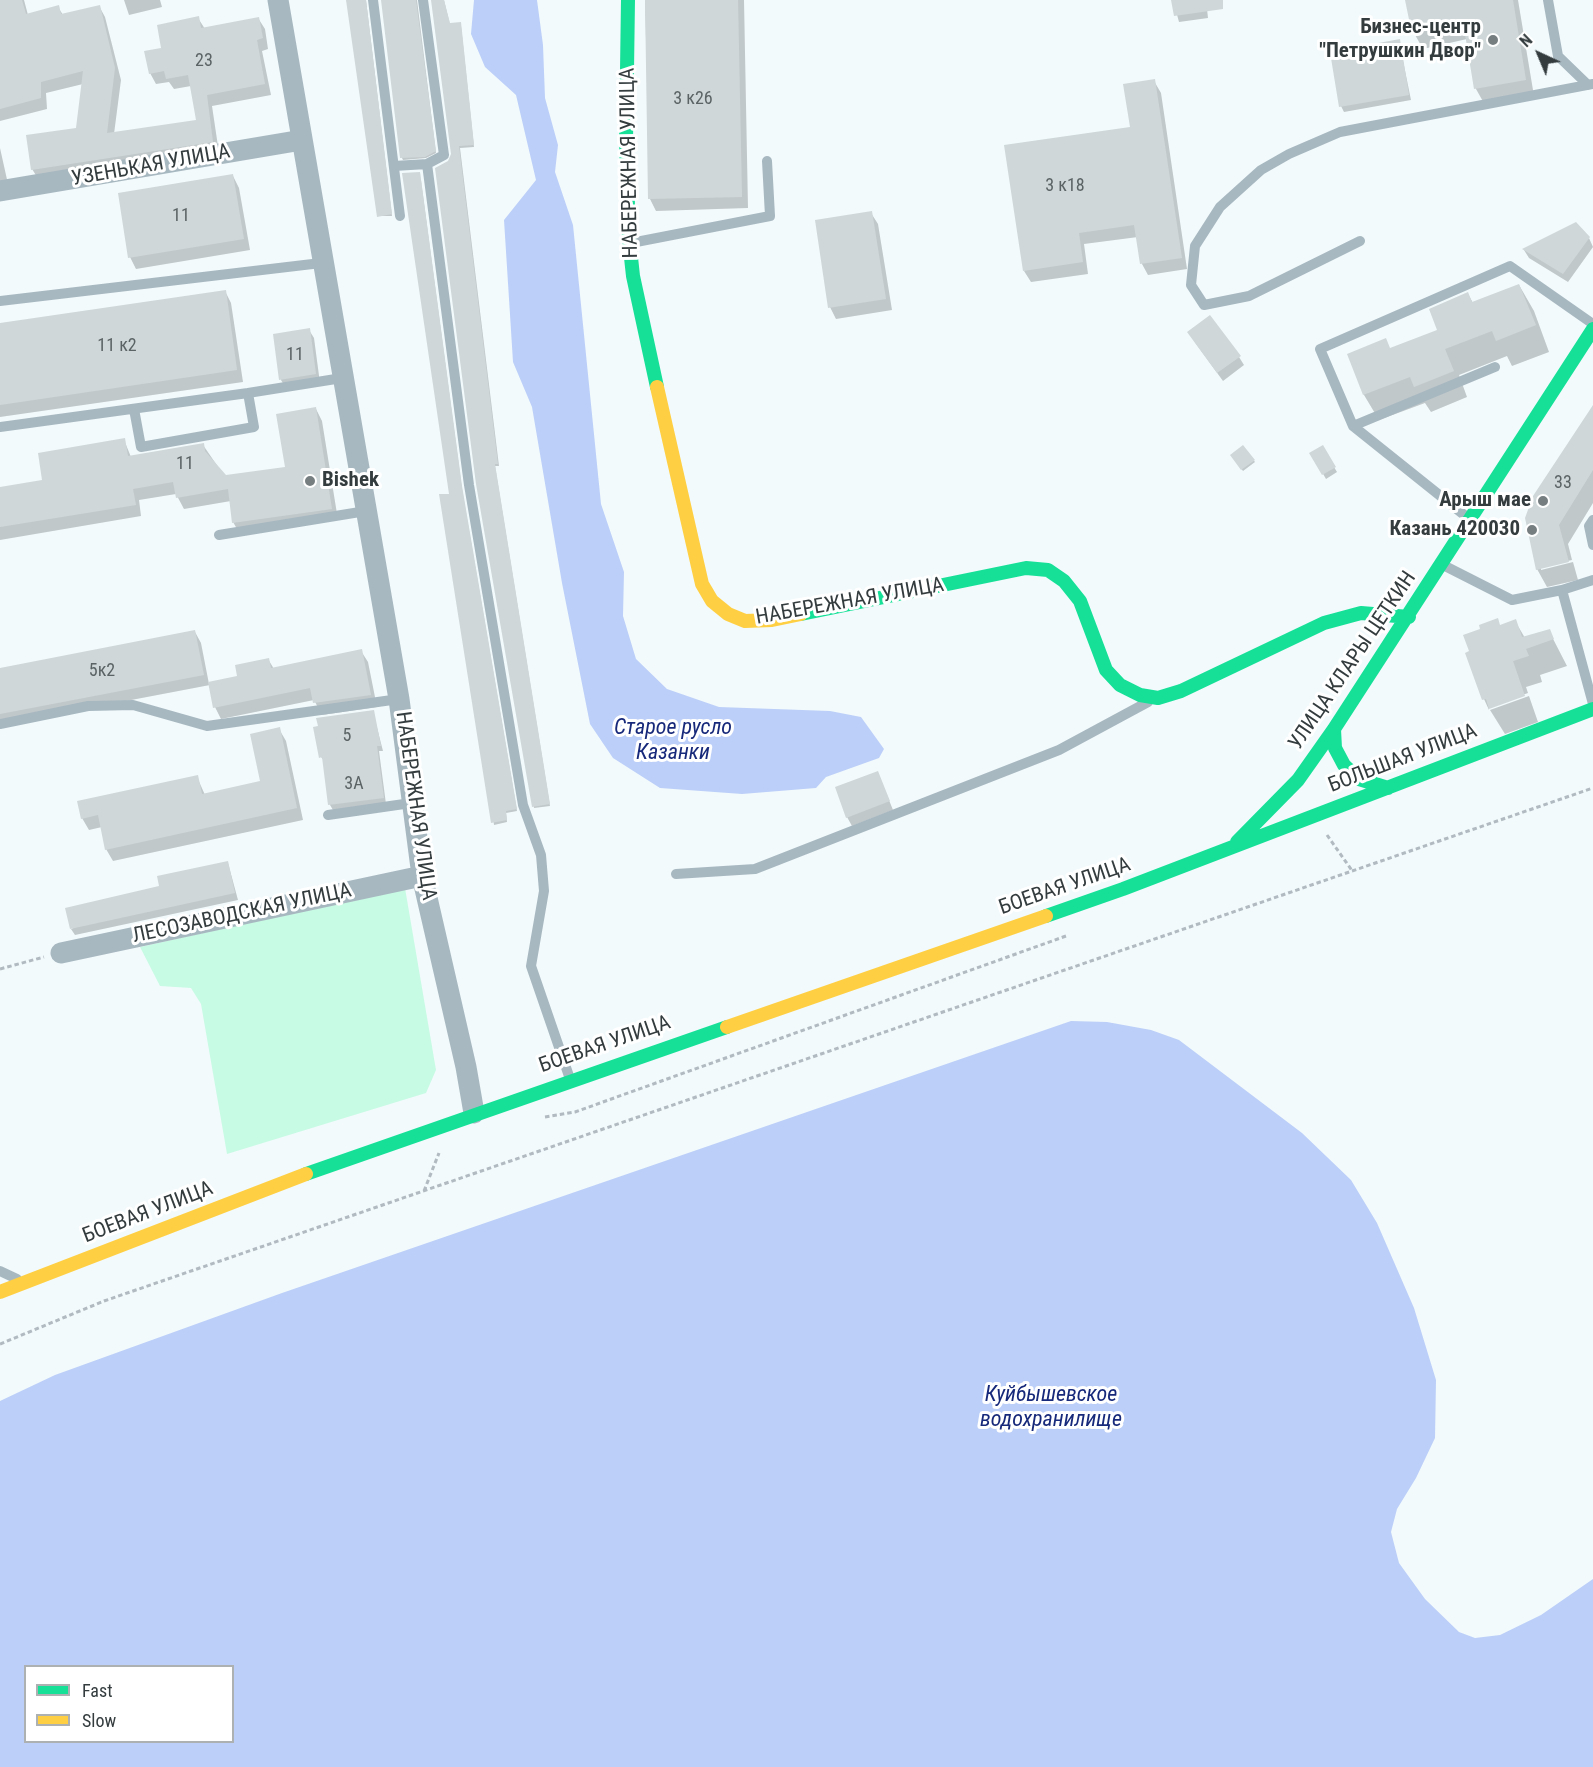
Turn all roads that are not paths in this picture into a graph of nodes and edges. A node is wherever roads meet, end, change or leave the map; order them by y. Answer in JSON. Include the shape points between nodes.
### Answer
{"nodes":[{"id":1,"x":278,"y":0,"type":"edge"},
{"id":2,"x":373,"y":0,"type":"edge"},
{"id":3,"x":423,"y":0,"type":"edge"},
{"id":4,"x":628,"y":0,"type":"edge"},
{"id":5,"x":1548,"y":0,"type":"edge"},
{"id":6,"x":1590,"y":85,"type":"edge"},
{"id":7,"x":302,"y":140,"type":"junction"},
{"id":8,"x":767,"y":161,"type":"dead end"},
{"id":9,"x":427,"y":164,"type":"junction"},
{"id":10,"x":394,"y":166,"type":"junction"},
{"id":11,"x":0,"y":191,"type":"edge"},
{"id":12,"x":400,"y":216,"type":"dead end"},
{"id":13,"x":1360,"y":241,"type":"dead end"},
{"id":14,"x":630,"y":243,"type":"junction"},
{"id":15,"x":321,"y":263,"type":"junction"},
{"id":16,"x":0,"y":301,"type":"edge"},
{"id":17,"x":1593,"y":324,"type":"edge"},
{"id":18,"x":1593,"y":329,"type":"edge"},
{"id":19,"x":1495,"y":367,"type":"dead end"},
{"id":20,"x":342,"y":378,"type":"junction"},
{"id":21,"x":248,"y":393,"type":"junction"},
{"id":22,"x":134,"y":409,"type":"junction"},
{"id":23,"x":1353,"y":426,"type":"junction"},
{"id":24,"x":0,"y":427,"type":"edge"},
{"id":25,"x":366,"y":511,"type":"junction"},
{"id":26,"x":1471,"y":520,"type":"junction"},
{"id":27,"x":1593,"y":520,"type":"edge"},
{"id":28,"x":219,"y":535,"type":"dead end"},
{"id":29,"x":1593,"y":545,"type":"edge"},
{"id":30,"x":1443,"y":565,"type":"junction"},
{"id":31,"x":1593,"y":580,"type":"edge"},
{"id":32,"x":1562,"y":590,"type":"junction"},
{"id":33,"x":1408,"y":617,"type":"junction"},
{"id":34,"x":1158,"y":698,"type":"junction"},
{"id":35,"x":399,"y":699,"type":"junction"},
{"id":36,"x":1593,"y":707,"type":"edge"},
{"id":37,"x":0,"y":724,"type":"edge"},
{"id":38,"x":1334,"y":729,"type":"junction"},
{"id":39,"x":1388,"y":788,"type":"junction"},
{"id":40,"x":411,"y":803,"type":"junction"},
{"id":41,"x":328,"y":815,"type":"dead end"},
{"id":42,"x":1229,"y":850,"type":"junction"},
{"id":43,"x":676,"y":874,"type":"dead end"},
{"id":44,"x":422,"y":876,"type":"junction"},
{"id":45,"x":61,"y":953,"type":"road end"},
{"id":46,"x":570,"y":1079,"type":"junction"},
{"id":47,"x":474,"y":1113,"type":"junction"},
{"id":48,"x":0,"y":1271,"type":"edge"},
{"id":49,"x":25,"y":1283,"type":"junction"},
{"id":50,"x":0,"y":1292,"type":"edge"}],
"edges":[{"from":1,"to":7,"type":"street","name":"НАБЕРЕЖНАЯ УЛИЦА"},
{"from":2,"to":10,"type":"lane"},
{"from":3,"to":9,"type":"lane","via":[[444,155]]},
{"from":4,"to":14,"type":"main road","name":"НАБЕРЕЖНАЯ УЛИЦА","via":[[626,141]]},
{"from":5,"to":6,"type":"lane","via":[[1558,56]]},
{"from":6,"to":13,"type":"lane","via":[[1340,132],[1289,154],[1261,170],[1220,207],[1195,246],[1191,285],[1204,305],[1249,296]]},
{"from":7,"to":11,"type":"street","name":"УЗЕНЬКАЯ УЛИЦА"},
{"from":7,"to":15,"type":"street","name":"НАБЕРЕЖНАЯ УЛИЦА"},
{"from":8,"to":14,"type":"lane","via":[[770,216]]},
{"from":9,"to":10,"type":"lane"},
{"from":9,"to":46,"type":"lane","via":[[469,485],[523,805],[541,855],[544,891],[531,966]]},
{"from":10,"to":12,"type":"lane"},
{"from":14,"to":34,"type":"main road","name":"НАБЕРЕЖНАЯ УЛИЦА","via":[[633,276],[666,432],[702,584],[712,601],[745,621],[772,620],[1026,568],[1048,570],[1064,581],[1080,601],[1106,670],[1120,685]]},
{"from":15,"to":16,"type":"lane"},
{"from":15,"to":20,"type":"street","name":"НАБЕРЕЖНАЯ УЛИЦА"},
{"from":17,"to":23,"type":"lane","via":[[1510,266],[1320,349]]},
{"from":18,"to":26,"type":"main road","name":"УЛИЦА КЛАРЫ ЦЕТКИН","via":[[1582,353]]},
{"from":19,"to":23,"type":"lane"},
{"from":20,"to":21,"type":"lane"},
{"from":20,"to":25,"type":"street","name":"НАБЕРЕЖНАЯ УЛИЦА"},
{"from":21,"to":22,"type":"lane"},
{"from":21,"to":22,"type":"lane","via":[[254,427],[141,447]]},
{"from":22,"to":24,"type":"lane"},
{"from":23,"to":26,"type":"lane"},
{"from":25,"to":28,"type":"lane"},
{"from":25,"to":35,"type":"street","name":"НАБЕРЕЖНАЯ УЛИЦА"},
{"from":26,"to":30,"type":"main road","name":"УЛИЦА КЛАРЫ ЦЕТКИН"},
{"from":27,"to":29,"type":"lane","via":[[1589,526]]},
{"from":30,"to":32,"type":"lane","via":[[1512,600]]},
{"from":30,"to":33,"type":"main road","name":"УЛИЦА КЛАРЫ ЦЕТКИН"},
{"from":31,"to":32,"type":"lane"},
{"from":32,"to":36,"type":"lane"},
{"from":33,"to":34,"type":"main road","via":[[1361,613],[1324,623],[1181,691]]},
{"from":33,"to":38,"type":"main road","name":"УЛИЦА КЛАРЫ ЦЕТКИН"},
{"from":34,"to":43,"type":"lane","via":[[1059,750],[754,869]]},
{"from":35,"to":37,"type":"lane","via":[[207,726],[133,705],[88,706]]},
{"from":35,"to":40,"type":"street","name":"НАБЕРЕЖНАЯ УЛИЦА"},
{"from":36,"to":39,"type":"main road","name":"БОЛЬШАЯ УЛИЦА"},
{"from":38,"to":39,"type":"main road","via":[[1335,748],[1344,765],[1359,779]]},
{"from":38,"to":42,"type":"main road","name":"УЛИЦА КЛАРЫ ЦЕТКИН","via":[[1298,780]]},
{"from":39,"to":42,"type":"main road","name":"БОЛЬШАЯ УЛИЦА"},
{"from":40,"to":41,"type":"lane"},
{"from":40,"to":44,"type":"street","name":"НАБЕРЕЖНАЯ УЛИЦА"},
{"from":42,"to":46,"type":"main road","name":"БОЕВАЯ УЛИЦА"},
{"from":44,"to":45,"type":"street","name":"ЛЕСОЗАВОДСКАЯ УЛИЦА"},
{"from":44,"to":47,"type":"street","name":"НАБЕРЕЖНАЯ УЛИЦА"},
{"from":46,"to":47,"type":"main road","name":"БОЕВАЯ УЛИЦА"},
{"from":47,"to":49,"type":"main road","name":"БОЕВАЯ УЛИЦА"},
{"from":48,"to":49,"type":"lane"},
{"from":49,"to":50,"type":"main road","name":"БОЕВАЯ УЛИЦА"}]}
